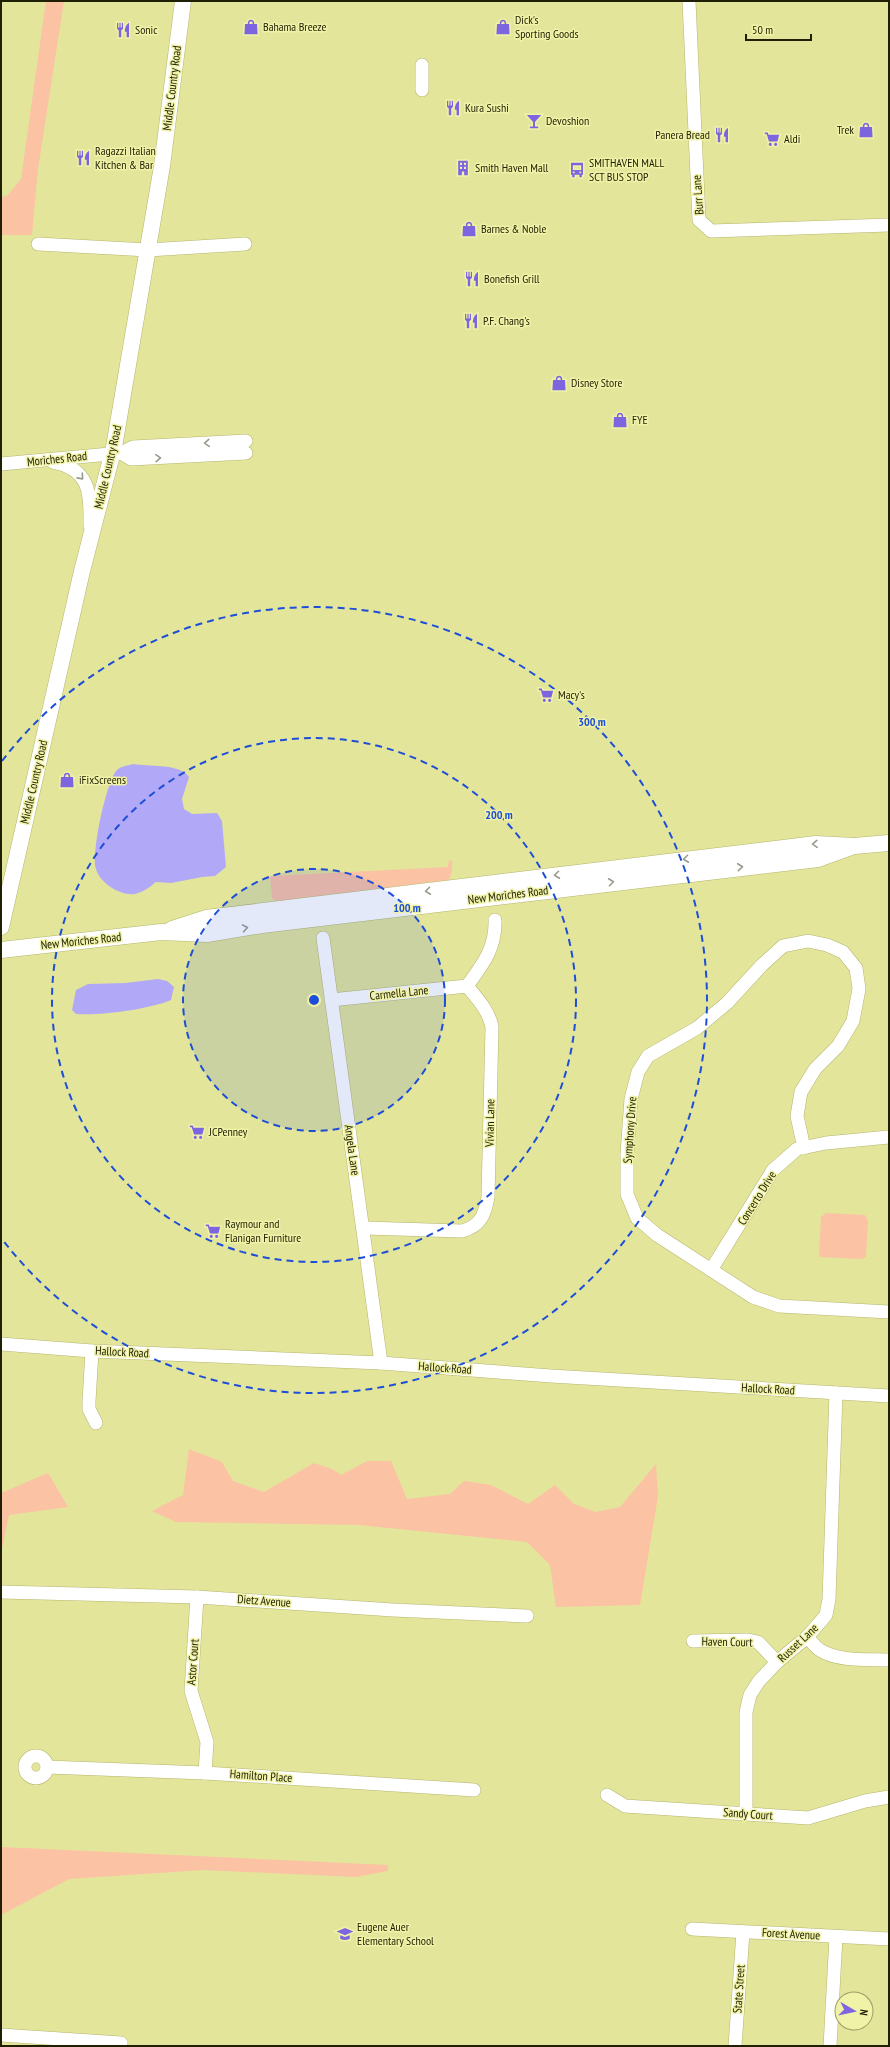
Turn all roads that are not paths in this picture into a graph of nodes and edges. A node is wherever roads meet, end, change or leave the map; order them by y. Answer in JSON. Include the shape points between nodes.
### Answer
{"nodes":[{"id":1,"x":183,"y":1,"type":"edge"},
{"id":2,"x":689,"y":1,"type":"edge"},
{"id":3,"x":422,"y":66,"type":"dead end"},
{"id":4,"x":422,"y":90,"type":"dead end"},
{"id":5,"x":889,"y":225,"type":"edge"},
{"id":6,"x":38,"y":244,"type":"dead end"},
{"id":7,"x":245,"y":244,"type":"dead end"},
{"id":8,"x":148,"y":250,"type":"junction"},
{"id":9,"x":246,"y":447,"type":"dead end"},
{"id":10,"x":117,"y":454,"type":"junction"},
{"id":11,"x":47,"y":460,"type":"junction"},
{"id":12,"x":1,"y":464,"type":"edge"},
{"id":13,"x":90,"y":544,"type":"junction"},
{"id":14,"x":889,"y":843,"type":"edge"},
{"id":15,"x":495,"y":920,"type":"dead end"},
{"id":16,"x":1,"y":927,"type":"edge"},
{"id":17,"x":323,"y":938,"type":"dead end"},
{"id":18,"x":1,"y":950,"type":"edge"},
{"id":19,"x":467,"y":986,"type":"junction"},
{"id":20,"x":331,"y":1000,"type":"junction"},
{"id":21,"x":889,"y":1136,"type":"edge"},
{"id":22,"x":804,"y":1148,"type":"junction"},
{"id":23,"x":364,"y":1228,"type":"junction"},
{"id":24,"x":711,"y":1270,"type":"junction"},
{"id":25,"x":889,"y":1312,"type":"edge"},
{"id":26,"x":1,"y":1344,"type":"edge"},
{"id":27,"x":92,"y":1351,"type":"junction"},
{"id":28,"x":381,"y":1363,"type":"junction"},
{"id":29,"x":836,"y":1393,"type":"junction"},
{"id":30,"x":889,"y":1396,"type":"edge"},
{"id":31,"x":96,"y":1423,"type":"dead end"},
{"id":32,"x":1,"y":1592,"type":"edge"},
{"id":33,"x":197,"y":1597,"type":"junction"},
{"id":34,"x":527,"y":1616,"type":"dead end"},
{"id":35,"x":807,"y":1637,"type":"junction"},
{"id":36,"x":693,"y":1641,"type":"dead end"},
{"id":37,"x":889,"y":1660,"type":"edge"},
{"id":38,"x":777,"y":1662,"type":"junction"},
{"id":39,"x":48,"y":1767,"type":"dead end"},
{"id":40,"x":205,"y":1773,"type":"junction"},
{"id":41,"x":474,"y":1790,"type":"dead end"},
{"id":42,"x":607,"y":1795,"type":"dead end"},
{"id":43,"x":889,"y":1797,"type":"edge"},
{"id":44,"x":746,"y":1814,"type":"junction"},
{"id":45,"x":692,"y":1929,"type":"dead end"},
{"id":46,"x":743,"y":1932,"type":"junction"},
{"id":47,"x":836,"y":1937,"type":"junction"},
{"id":48,"x":889,"y":1939,"type":"edge"},
{"id":49,"x":1,"y":2035,"type":"edge"},
{"id":50,"x":121,"y":2044,"type":"edge"},
{"id":51,"x":736,"y":2046,"type":"edge"},
{"id":52,"x":830,"y":2046,"type":"edge"}],
"edges":[{"from":1,"to":8,"type":"main road","name":"Middle Country Road","via":[[162,166]]},
{"from":2,"to":5,"type":"street","name":"Burr Lane","via":[[699,220],[712,231]]},
{"from":3,"to":4,"type":"street"},
{"from":6,"to":8,"type":"street"},
{"from":7,"to":8,"type":"street"},
{"from":8,"to":10,"type":"main road","name":"Middle Country Road"},
{"from":9,"to":10,"type":"street","name":"Moriches Road","via":[[131,459]]},
{"from":10,"to":11,"type":"street","name":"Moriches Road"},
{"from":10,"to":13,"type":"main road","name":"Middle Country Road"},
{"from":11,"to":12,"type":"street","name":"Moriches Road"},
{"from":11,"to":13,"type":"street","one_way":true,"via":[[63,463],[81,476],[86,483],[90,495]]},
{"from":13,"to":16,"type":"main road","name":"Middle Country Road"},
{"from":14,"to":18,"type":"main road","name":"New Moriches Road","via":[[854,846],[816,844],[342,901],[206,918],[161,932]]},
{"from":15,"to":19,"type":"street","via":[[494,942],[490,954]]},
{"from":17,"to":20,"type":"street","name":"Angela Lane"},
{"from":19,"to":20,"type":"street","name":"Carmella Lane"},
{"from":19,"to":23,"type":"street","name":"Vivian Lane","via":[[478,999],[492,1027],[488,1197],[485,1214],[476,1226],[462,1231]]},
{"from":20,"to":23,"type":"street","name":"Angela Lane"},
{"from":21,"to":22,"type":"street","name":"Concerto Drive"},
{"from":22,"to":24,"type":"street","name":"Concerto Drive","via":[[797,1149],[773,1170]]},
{"from":22,"to":24,"type":"street","name":"Symphony Drive","via":[[798,1116],[801,1092],[815,1069],[838,1046],[853,1021],[859,989],[856,968],[843,952],[827,945],[808,942],[783,946],[727,1003],[697,1028],[648,1056],[638,1072],[631,1099],[627,1194],[637,1218],[657,1236]]},
{"from":23,"to":28,"type":"street","name":"Angela Lane"},
{"from":24,"to":25,"type":"street","name":"Symphony Drive","via":[[753,1296],[779,1306]]},
{"from":26,"to":27,"type":"street","name":"Hallock Road"},
{"from":27,"to":28,"type":"street","name":"Hallock Road"},
{"from":27,"to":31,"type":"street","via":[[89,1402]]},
{"from":28,"to":29,"type":"street","name":"Hallock Road"},
{"from":29,"to":30,"type":"street","name":"Hallock Road"},
{"from":29,"to":35,"type":"street","name":"Russet Lane","via":[[829,1599],[826,1615]]},
{"from":32,"to":33,"type":"street","name":"Dietz Avenue"},
{"from":33,"to":34,"type":"street","name":"Dietz Avenue"},
{"from":33,"to":40,"type":"street","name":"Astor Court","via":[[191,1691],[207,1742]]},
{"from":35,"to":37,"type":"street","via":[[820,1650],[833,1656]]},
{"from":35,"to":38,"type":"street","name":"Russet Lane"},
{"from":36,"to":38,"type":"street","name":"Haven Court","via":[[758,1642]]},
{"from":38,"to":44,"type":"street","name":"Russet Lane","via":[[754,1687],[746,1705]]},
{"from":39,"to":40,"type":"street","name":"Hamilton Place"},
{"from":40,"to":41,"type":"street","name":"Hamilton Place"},
{"from":42,"to":44,"type":"street","name":"Sandy Court","via":[[625,1806]]},
{"from":43,"to":44,"type":"street","name":"Sandy Court","via":[[865,1801],[808,1818]]},
{"from":45,"to":46,"type":"street","name":"Forest Avenue"},
{"from":46,"to":47,"type":"street","name":"Forest Avenue"},
{"from":46,"to":51,"type":"street","name":"State Street"},
{"from":47,"to":48,"type":"street","name":"Forest Avenue"},
{"from":47,"to":52,"type":"street"},
{"from":49,"to":50,"type":"street"}]}
